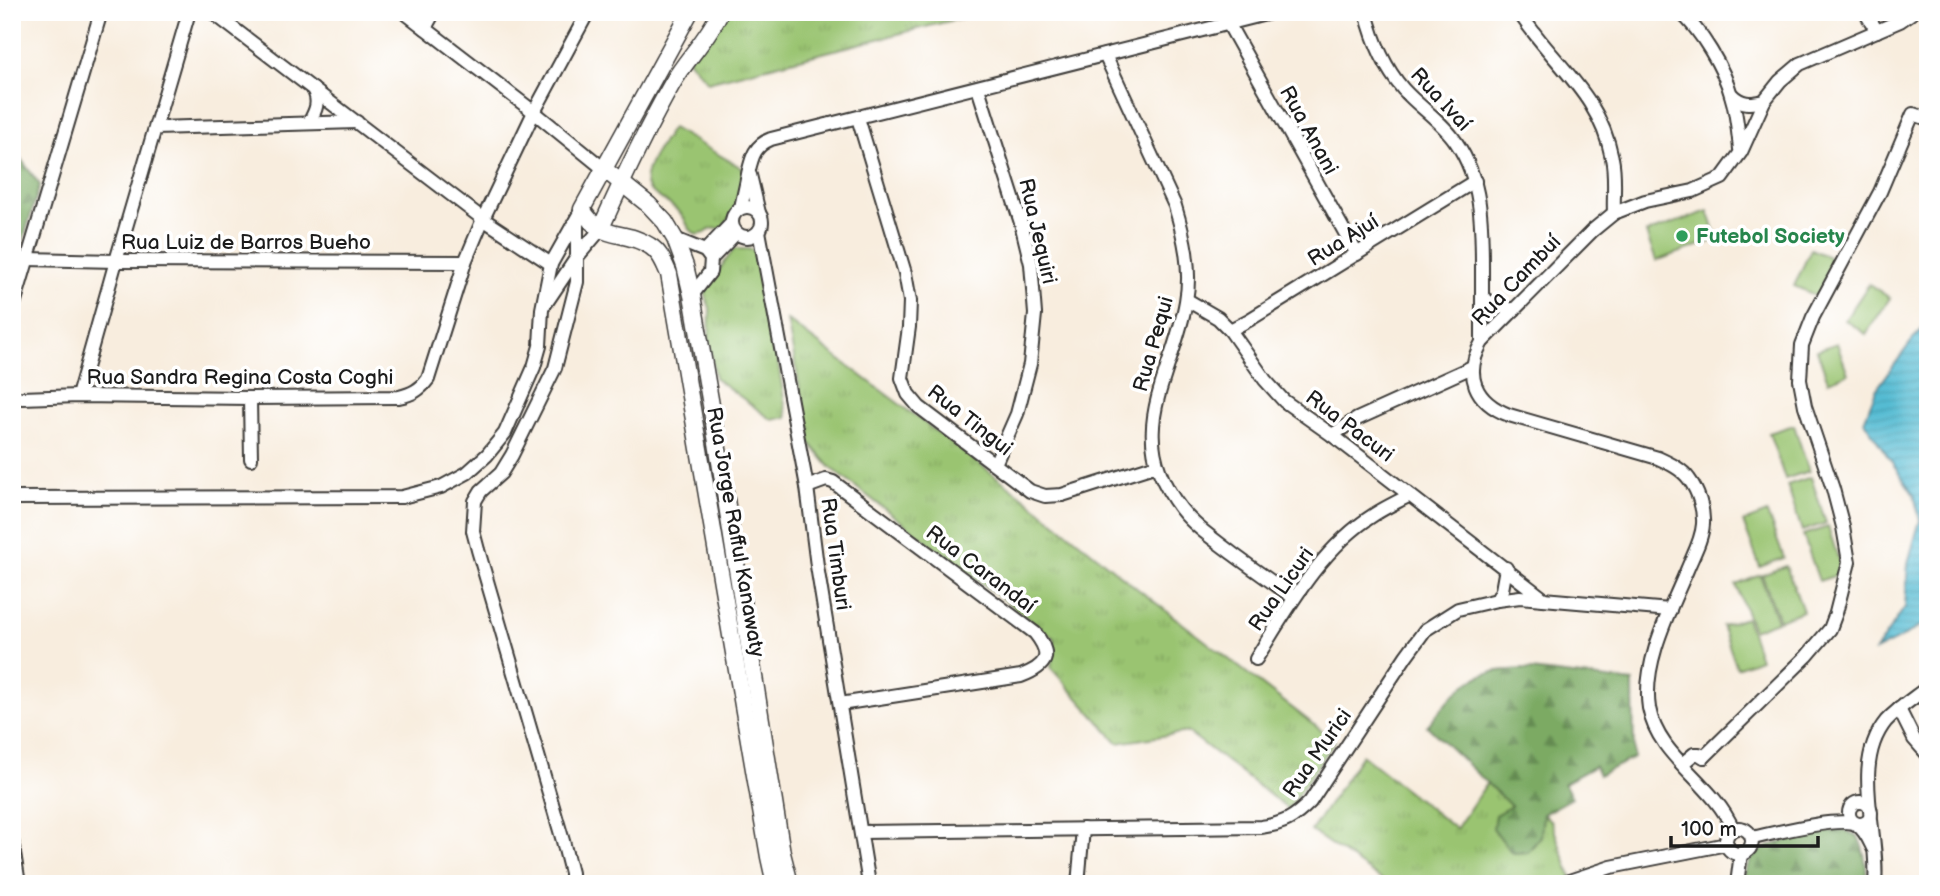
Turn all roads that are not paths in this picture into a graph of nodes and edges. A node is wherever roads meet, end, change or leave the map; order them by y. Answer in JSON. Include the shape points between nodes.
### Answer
{"nodes":[{"id":1,"x":101,"y":12,"type":"edge"},
{"id":2,"x":189,"y":12,"type":"edge"},
{"id":3,"x":212,"y":12,"type":"edge"},
{"id":4,"x":404,"y":12,"type":"edge"},
{"id":5,"x":433,"y":12,"type":"edge"},
{"id":6,"x":588,"y":12,"type":"edge"},
{"id":7,"x":690,"y":12,"type":"edge"},
{"id":8,"x":720,"y":12,"type":"edge"},
{"id":9,"x":1275,"y":12,"type":"edge"},
{"id":10,"x":1366,"y":12,"type":"edge"},
{"id":11,"x":1519,"y":12,"type":"edge"},
{"id":12,"x":1680,"y":12,"type":"edge"},
{"id":13,"x":1865,"y":12,"type":"edge"},
{"id":14,"x":1913,"y":12,"type":"edge"},
{"id":15,"x":1228,"y":23,"type":"junction"},
{"id":16,"x":425,"y":29,"type":"junction"},
{"id":17,"x":1877,"y":31,"type":"junction"},
{"id":18,"x":1105,"y":55,"type":"junction"},
{"id":19,"x":313,"y":88,"type":"junction"},
{"id":20,"x":978,"y":88,"type":"junction"},
{"id":21,"x":1731,"y":94,"type":"junction"},
{"id":22,"x":1764,"y":101,"type":"junction"},
{"id":23,"x":534,"y":112,"type":"junction"},
{"id":24,"x":858,"y":118,"type":"junction"},
{"id":25,"x":1928,"y":120,"type":"edge"},
{"id":26,"x":357,"y":122,"type":"junction"},
{"id":27,"x":309,"y":123,"type":"junction"},
{"id":28,"x":156,"y":128,"type":"junction"},
{"id":29,"x":1741,"y":152,"type":"junction"},
{"id":30,"x":604,"y":169,"type":"junction"},
{"id":31,"x":749,"y":172,"type":"junction"},
{"id":32,"x":1475,"y":181,"type":"junction"},
{"id":33,"x":621,"y":182,"type":"junction"},
{"id":34,"x":741,"y":208,"type":"junction"},
{"id":35,"x":759,"y":213,"type":"junction"},
{"id":36,"x":1614,"y":213,"type":"junction"},
{"id":37,"x":579,"y":215,"type":"junction"},
{"id":38,"x":483,"y":219,"type":"junction"},
{"id":39,"x":734,"y":229,"type":"junction"},
{"id":40,"x":600,"y":230,"type":"junction"},
{"id":41,"x":759,"y":231,"type":"junction"},
{"id":42,"x":675,"y":239,"type":"junction"},
{"id":43,"x":1357,"y":254,"type":"junction"},
{"id":44,"x":708,"y":255,"type":"junction"},
{"id":45,"x":577,"y":257,"type":"junction"},
{"id":46,"x":27,"y":259,"type":"junction"},
{"id":47,"x":116,"y":261,"type":"junction"},
{"id":48,"x":465,"y":262,"type":"junction"},
{"id":49,"x":551,"y":264,"type":"junction"},
{"id":50,"x":692,"y":295,"type":"junction"},
{"id":51,"x":1482,"y":297,"type":"junction"},
{"id":52,"x":1186,"y":300,"type":"junction"},
{"id":53,"x":542,"y":309,"type":"junction"},
{"id":54,"x":1514,"y":310,"type":"junction"},
{"id":55,"x":12,"y":312,"type":"edge"},
{"id":56,"x":1230,"y":330,"type":"junction"},
{"id":57,"x":1482,"y":342,"type":"junction"},
{"id":58,"x":700,"y":343,"type":"junction"},
{"id":59,"x":683,"y":345,"type":"junction"},
{"id":60,"x":1472,"y":367,"type":"junction"},
{"id":61,"x":78,"y":396,"type":"junction"},
{"id":62,"x":22,"y":398,"type":"dead end"},
{"id":63,"x":250,"y":398,"type":"junction"},
{"id":64,"x":1332,"y":435,"type":"junction"},
{"id":65,"x":251,"y":459,"type":"dead end"},
{"id":66,"x":995,"y":464,"type":"junction"},
{"id":67,"x":1157,"y":465,"type":"junction"},
{"id":68,"x":807,"y":487,"type":"junction"},
{"id":69,"x":1408,"y":496,"type":"junction"},
{"id":70,"x":12,"y":498,"type":"edge"},
{"id":71,"x":1506,"y":568,"type":"junction"},
{"id":72,"x":1294,"y":598,"type":"junction"},
{"id":73,"x":1544,"y":599,"type":"junction"},
{"id":74,"x":1497,"y":600,"type":"junction"},
{"id":75,"x":1670,"y":610,"type":"junction"},
{"id":76,"x":1256,"y":659,"type":"dead end"},
{"id":77,"x":1928,"y":687,"type":"edge"},
{"id":78,"x":841,"y":704,"type":"junction"},
{"id":79,"x":1899,"y":709,"type":"junction"},
{"id":80,"x":1928,"y":755,"type":"edge"},
{"id":81,"x":1704,"y":757,"type":"junction"},
{"id":82,"x":1682,"y":764,"type":"junction"},
{"id":83,"x":1868,"y":768,"type":"junction"},
{"id":84,"x":1697,"y":779,"type":"junction"},
{"id":85,"x":1853,"y":805,"type":"junction"},
{"id":86,"x":1872,"y":812,"type":"junction"},
{"id":87,"x":1830,"y":822,"type":"junction"},
{"id":88,"x":1856,"y":824,"type":"junction"},
{"id":89,"x":1083,"y":829,"type":"junction"},
{"id":90,"x":1733,"y":829,"type":"junction"},
{"id":91,"x":862,"y":832,"type":"junction"},
{"id":92,"x":1752,"y":838,"type":"junction"},
{"id":93,"x":12,"y":840,"type":"edge"},
{"id":94,"x":1727,"y":844,"type":"junction"},
{"id":95,"x":1741,"y":853,"type":"junction"},
{"id":96,"x":1876,"y":856,"type":"junction"},
{"id":97,"x":14,"y":862,"type":"edge"},
{"id":98,"x":19,"y":884,"type":"edge"},
{"id":99,"x":571,"y":884,"type":"edge"},
{"id":100,"x":775,"y":884,"type":"edge"},
{"id":101,"x":790,"y":884,"type":"edge"},
{"id":102,"x":869,"y":884,"type":"edge"},
{"id":103,"x":1078,"y":884,"type":"edge"},
{"id":104,"x":1560,"y":884,"type":"edge"},
{"id":105,"x":1737,"y":884,"type":"edge"},
{"id":106,"x":1875,"y":884,"type":"edge"}],
"edges":[{"from":1,"to":46,"type":"street"},
{"from":2,"to":28,"type":"street"},
{"from":3,"to":19,"type":"street"},
{"from":4,"to":16,"type":"street"},
{"from":5,"to":16,"type":"street"},
{"from":6,"to":23,"type":"street","name":"Rua Sandra Regina Costa Coghi"},
{"from":7,"to":30,"type":"main road"},
{"from":8,"to":33,"type":"main road","via":[[673,83]]},
{"from":9,"to":15,"type":"street"},
{"from":10,"to":32,"type":"street","name":"Rua Ivaí","via":[[1388,69],[1441,123]]},
{"from":11,"to":36,"type":"street","via":[[1594,107],[1613,161]]},
{"from":12,"to":21,"type":"street","via":[[1701,36]]},
{"from":13,"to":17,"type":"street"},
{"from":14,"to":17,"type":"street","name":"Rua Cambuí"},
{"from":15,"to":18,"type":"street"},
{"from":15,"to":43,"type":"street","name":"Rua Anani"},
{"from":16,"to":23,"type":"street"},
{"from":17,"to":22,"type":"street","name":"Rua Cambuí","via":[[1800,64]]},
{"from":18,"to":20,"type":"street"},
{"from":18,"to":52,"type":"street","name":"Rua Pequi","via":[[1175,206],[1187,258]]},
{"from":19,"to":26,"type":"street"},
{"from":19,"to":27,"type":"street","via":[[318,104]]},
{"from":20,"to":24,"type":"street"},
{"from":20,"to":66,"type":"street","name":"Rua Jequiri","via":[[1021,223],[1031,264],[1035,314],[1030,364],[1017,414]]},
{"from":21,"to":22,"type":"street","via":[[1749,104]]},
{"from":21,"to":29,"type":"street"},
{"from":22,"to":29,"type":"street","name":"Rua Cambuí"},
{"from":23,"to":30,"type":"street"},
{"from":23,"to":38,"type":"street","name":"Rua Sandra Regina Costa Coghi"},
{"from":24,"to":31,"type":"street","via":[[763,142],[750,160]]},
{"from":24,"to":66,"type":"street","name":"Rua Tingui","via":[[905,273],[910,301],[902,378],[908,394]]},
{"from":25,"to":81,"type":"street","via":[[1913,114],[1880,192],[1802,345],[1800,380],[1805,406],[1833,489],[1849,562],[1836,613],[1830,629],[1807,656]]},
{"from":26,"to":27,"type":"street"},
{"from":26,"to":38,"type":"street"},
{"from":27,"to":28,"type":"street"},
{"from":28,"to":47,"type":"street"},
{"from":29,"to":36,"type":"street","name":"Rua Cambuí","via":[[1723,178]]},
{"from":30,"to":33,"type":"main road","name":"Rua Jorge Rafful Kanawaty"},
{"from":30,"to":37,"type":"main road"},
{"from":31,"to":34,"type":"street"},
{"from":31,"to":35,"type":"street"},
{"from":32,"to":43,"type":"street","name":"Rua Ajuí"},
{"from":32,"to":51,"type":"street","name":"Rua Ivaí","via":[[1482,231]]},
{"from":33,"to":40,"type":"main road"},
{"from":33,"to":42,"type":"main road","name":"Rua Jorge Rafful Kanawaty","via":[[649,205]]},
{"from":34,"to":35,"type":"street","via":[[751,207]]},
{"from":34,"to":39,"type":"street","via":[[733,214]]},
{"from":35,"to":41,"type":"street"},
{"from":36,"to":54,"type":"street","name":"Rua Cambuí"},
{"from":37,"to":40,"type":"main road"},
{"from":37,"to":45,"type":"street"},
{"from":37,"to":49,"type":"street"},
{"from":38,"to":48,"type":"street","name":"Rua Sandra Regina Costa Coghi"},
{"from":38,"to":49,"type":"street"},
{"from":39,"to":41,"type":"street","via":[[746,237]]},
{"from":39,"to":44,"type":"street"},
{"from":40,"to":45,"type":"street"},
{"from":40,"to":59,"type":"main road","name":"Rua Jorge Rafful Kanawaty","via":[[651,246],[661,257],[670,274]]},
{"from":41,"to":68,"type":"street","name":"Rua Timburi"},
{"from":42,"to":44,"type":"street"},
{"from":42,"to":50,"type":"main road","name":"Rua Jorge Rafful Kanawaty"},
{"from":43,"to":56,"type":"street","name":"Rua Ajuí"},
{"from":44,"to":50,"type":"street","via":[[710,272]]},
{"from":45,"to":53,"type":"street"},
{"from":45,"to":99,"type":"street","via":[[577,282],[555,368],[512,455],[475,500],[473,522],[563,841]]},
{"from":46,"to":47,"type":"street","name":"Rua Luiz de Barros Bueho"},
{"from":46,"to":55,"type":"street"},
{"from":47,"to":48,"type":"street","name":"Rua Luiz de Barros Bueho"},
{"from":47,"to":61,"type":"street"},
{"from":48,"to":63,"type":"street","name":"Rua Sandra Regina Costa Coghi","via":[[428,379],[412,394]]},
{"from":49,"to":53,"type":"street"},
{"from":50,"to":58,"type":"main road","name":"Rua Jorge Rafful Kanawaty"},
{"from":51,"to":54,"type":"street","via":[[1494,306]]},
{"from":51,"to":57,"type":"street","name":"Rua Ivaí"},
{"from":52,"to":56,"type":"street","name":"Rua Pacuri"},
{"from":52,"to":67,"type":"street","name":"Rua Pequi","via":[[1153,415]]},
{"from":53,"to":70,"type":"street","via":[[534,367],[505,433],[467,473],[441,487],[402,497]]},
{"from":54,"to":57,"type":"street","name":"Rua Cambuí"},
{"from":56,"to":64,"type":"street","name":"Rua Pacuri","via":[[1284,401]]},
{"from":57,"to":60,"type":"street","name":"Rua Cambuí"},
{"from":58,"to":59,"type":"main road"},
{"from":58,"to":101,"type":"main road","name":"Rua Jorge Rafful Kanawaty"},
{"from":59,"to":100,"type":"main road","name":"Rua Jorge Rafful Kanawaty"},
{"from":60,"to":64,"type":"street"},
{"from":60,"to":75,"type":"street","via":[[1483,400],[1495,410],[1658,458],[1688,478],[1698,496],[1703,525]]},
{"from":61,"to":62,"type":"street","name":"Rua Sandra Regina Costa Coghi"},
{"from":61,"to":63,"type":"street","name":"Rua Sandra Regina Costa Coghi"},
{"from":63,"to":65,"type":"street"},
{"from":64,"to":69,"type":"street","name":"Rua Pacuri"},
{"from":66,"to":67,"type":"street","name":"Rua Tingui","via":[[1030,491],[1045,496],[1062,495]]},
{"from":67,"to":72,"type":"street","name":"Rua Pequi","via":[[1181,510]]},
{"from":68,"to":78,"type":"street","name":"Rua Timburi"},
{"from":68,"to":78,"type":"street","name":"Rua Carandaí","via":[[833,482],[1035,633],[1046,654],[1043,664],[1021,676]]},
{"from":69,"to":71,"type":"street","name":"Rua Pacuri"},
{"from":69,"to":72,"type":"street","name":"Rua Licuri","via":[[1373,515],[1341,542]]},
{"from":71,"to":73,"type":"street","name":"Rua Pacuri"},
{"from":71,"to":74,"type":"street"},
{"from":72,"to":76,"type":"street","name":"Rua Licuri"},
{"from":73,"to":74,"type":"street","name":"Rua Murici"},
{"from":73,"to":75,"type":"street","name":"Rua Murici"},
{"from":74,"to":89,"type":"street","name":"Rua Murici","via":[[1458,609],[1425,630],[1297,815],[1261,827]]},
{"from":75,"to":82,"type":"street","via":[[1648,682],[1649,706],[1664,745]]},
{"from":77,"to":79,"type":"street"},
{"from":78,"to":91,"type":"street","name":"Rua Timburi"},
{"from":79,"to":80,"type":"street"},
{"from":79,"to":83,"type":"street","via":[[1885,722]]},
{"from":81,"to":82,"type":"street","via":[[1694,754]]},
{"from":81,"to":84,"type":"street","via":[[1706,768]]},
{"from":82,"to":84,"type":"street"},
{"from":83,"to":85,"type":"street"},
{"from":83,"to":86,"type":"street"},
{"from":84,"to":90,"type":"street","via":[[1718,802]]},
{"from":85,"to":86,"type":"street","via":[[1866,804]]},
{"from":85,"to":87,"type":"street"},
{"from":85,"to":88,"type":"street","via":[[1849,815]]},
{"from":86,"to":88,"type":"street","via":[[1867,822]]},
{"from":86,"to":96,"type":"street"},
{"from":87,"to":88,"type":"street"},
{"from":87,"to":92,"type":"street"},
{"from":88,"to":96,"type":"street"},
{"from":89,"to":91,"type":"street","name":"Rua Murici"},
{"from":89,"to":103,"type":"street"},
{"from":90,"to":92,"type":"street","via":[[1744,829]]},
{"from":90,"to":94,"type":"street"},
{"from":91,"to":102,"type":"street","name":"Rua Timburi"},
{"from":92,"to":95,"type":"street"},
{"from":93,"to":97,"type":"street"},
{"from":94,"to":95,"type":"street"},
{"from":94,"to":104,"type":"street","via":[[1611,867]]},
{"from":95,"to":105,"type":"street"},
{"from":96,"to":106,"type":"street"},
{"from":97,"to":98,"type":"street"}]}
